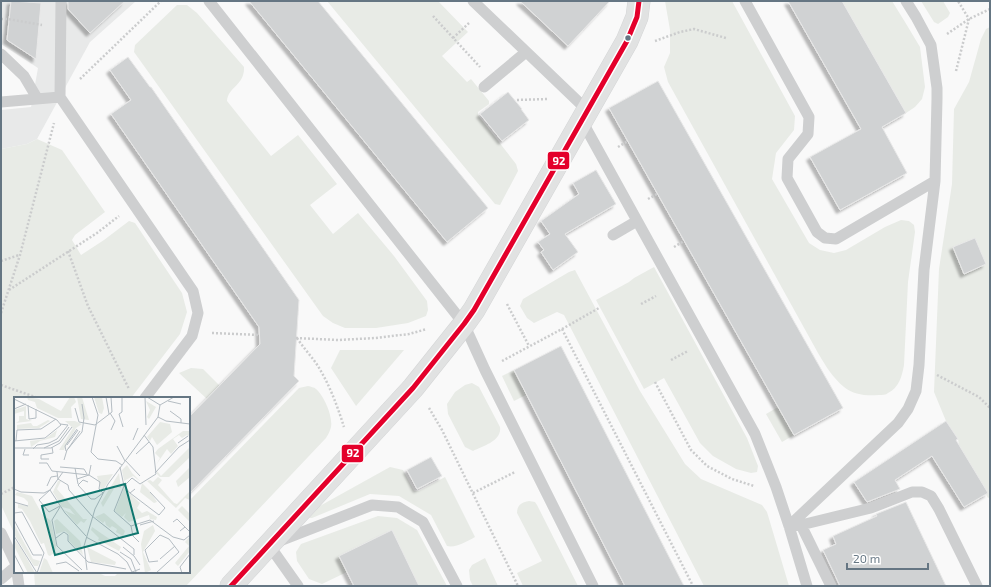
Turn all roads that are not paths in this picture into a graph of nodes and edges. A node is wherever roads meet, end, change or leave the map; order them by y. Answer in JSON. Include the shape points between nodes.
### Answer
{"nodes":[{"id":1,"x":61,"y":1,"type":"edge"},
{"id":2,"x":209,"y":1,"type":"edge"},
{"id":3,"x":473,"y":1,"type":"edge"},
{"id":4,"x":639,"y":1,"type":"edge"},
{"id":5,"x":745,"y":1,"type":"edge"},
{"id":6,"x":906,"y":1,"type":"edge"},
{"id":7,"x":526,"y":52,"type":"junction"},
{"id":8,"x":1,"y":54,"type":"edge"},
{"id":9,"x":488,"y":84,"type":"road end"},
{"id":10,"x":60,"y":97,"type":"junction"},
{"id":11,"x":37,"y":98,"type":"junction"},
{"id":12,"x":1,"y":102,"type":"edge"},
{"id":13,"x":585,"y":116,"type":"junction"},
{"id":14,"x":935,"y":181,"type":"junction"},
{"id":15,"x":637,"y":221,"type":"junction"},
{"id":16,"x":613,"y":235,"type":"dead end"},
{"id":17,"x":464,"y":324,"type":"junction"},
{"id":18,"x":146,"y":397,"type":"edge"},
{"id":19,"x":801,"y":524,"type":"junction"},
{"id":20,"x":789,"y":526,"type":"junction"},
{"id":21,"x":1,"y":533,"type":"edge"},
{"id":22,"x":269,"y":545,"type":"junction"},
{"id":23,"x":14,"y":560,"type":"edge"},
{"id":24,"x":14,"y":568,"type":"edge"},
{"id":25,"x":17,"y":573,"type":"edge"},
{"id":26,"x":1,"y":579,"type":"edge"},
{"id":27,"x":18,"y":586,"type":"edge"},
{"id":28,"x":231,"y":586,"type":"edge"},
{"id":29,"x":298,"y":586,"type":"edge"},
{"id":30,"x":457,"y":586,"type":"edge"},
{"id":31,"x":593,"y":586,"type":"edge"},
{"id":32,"x":807,"y":586,"type":"edge"},
{"id":33,"x":831,"y":586,"type":"edge"},
{"id":34,"x":976,"y":586,"type":"edge"}],
"edges":[{"from":1,"to":10,"type":"lane"},
{"from":2,"to":17,"type":"lane"},
{"from":3,"to":7,"type":"lane"},
{"from":4,"to":13,"type":"street","via":[[637,17],[627,42]]},
{"from":5,"to":14,"type":"lane","via":[[809,117],[808,134],[788,159],[787,178],[817,232],[825,238],[836,239]]},
{"from":6,"to":14,"type":"lane","via":[[931,45],[937,88]]},
{"from":7,"to":9,"type":"lane"},
{"from":7,"to":13,"type":"lane"},
{"from":8,"to":11,"type":"lane","via":[[24,76]]},
{"from":10,"to":11,"type":"lane"},
{"from":10,"to":18,"type":"lane","via":[[193,291],[198,313],[194,332]]},
{"from":11,"to":12,"type":"lane"},
{"from":13,"to":15,"type":"lane"},
{"from":13,"to":17,"type":"street"},
{"from":14,"to":20,"type":"lane","via":[[924,270],[916,392],[898,423]]},
{"from":15,"to":16,"type":"lane"},
{"from":15,"to":20,"type":"lane","via":[[755,434]]},
{"from":17,"to":22,"type":"street","via":[[413,388]]},
{"from":17,"to":31,"type":"lane"},
{"from":19,"to":20,"type":"lane"},
{"from":19,"to":33,"type":"lane"},
{"from":19,"to":34,"type":"lane","via":[[872,508],[912,492],[922,492],[930,496],[940,509]]},
{"from":20,"to":32,"type":"lane"},
{"from":21,"to":23,"type":"lane"},
{"from":22,"to":28,"type":"street"},
{"from":22,"to":29,"type":"lane"},
{"from":22,"to":30,"type":"lane","via":[[372,505],[398,507],[423,522]]},
{"from":24,"to":26,"type":"lane"},
{"from":25,"to":27,"type":"lane"}]}
